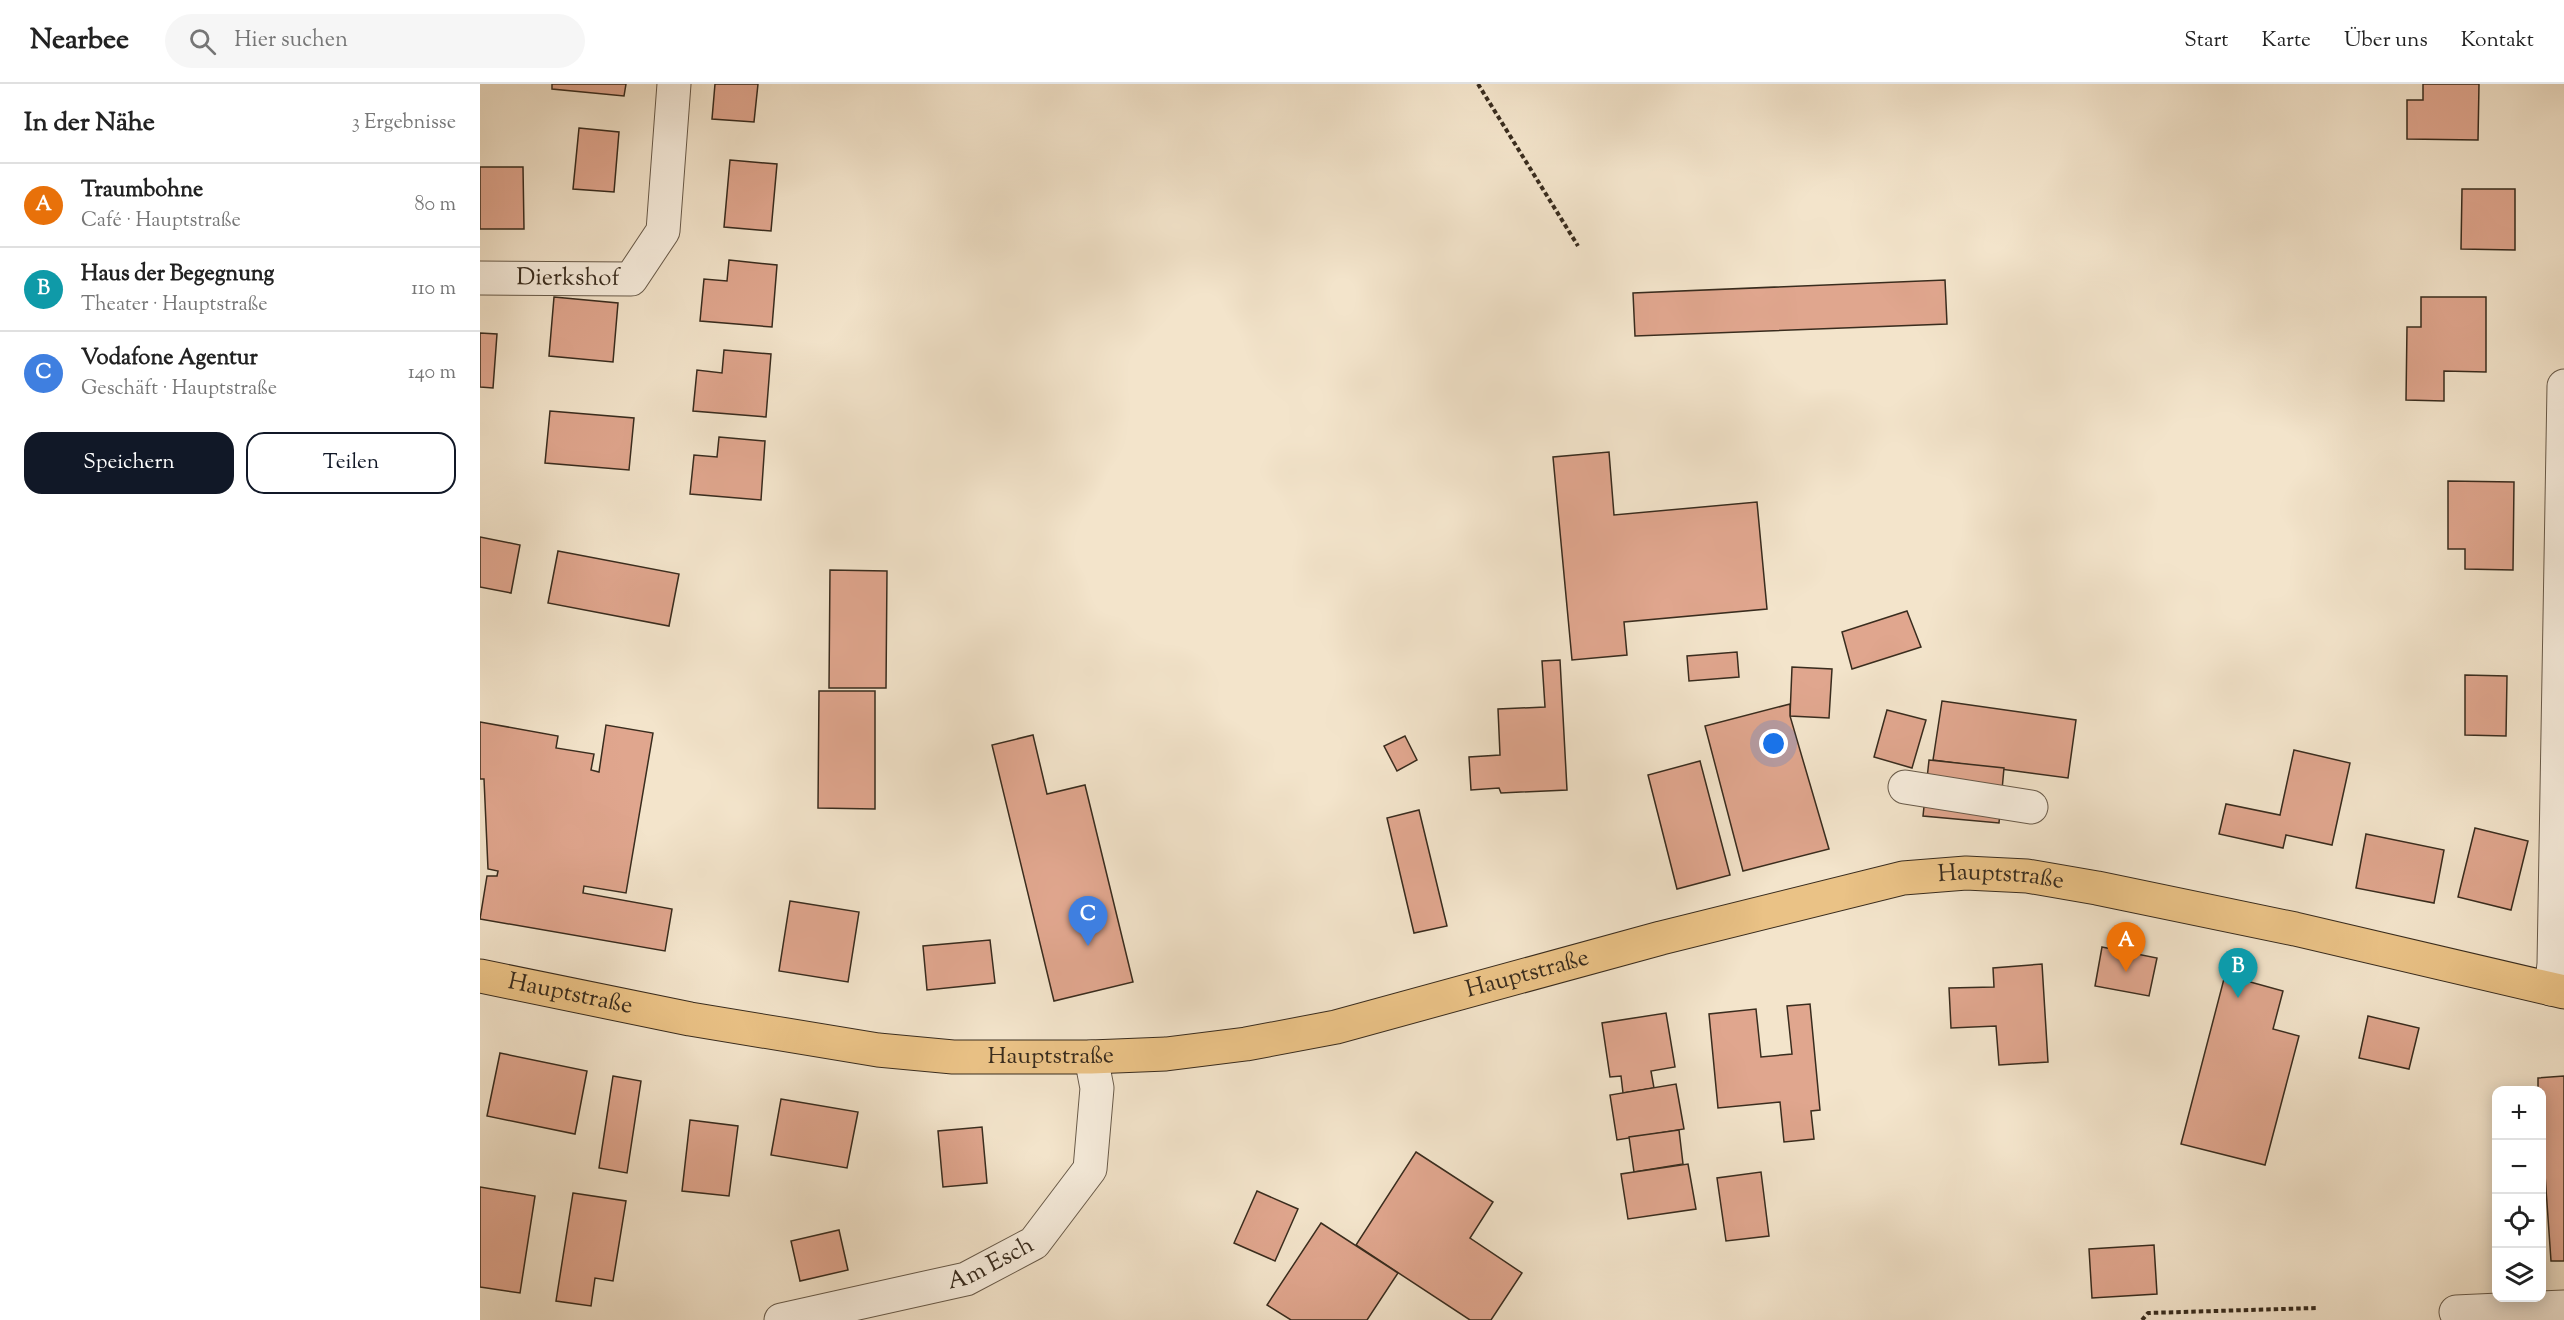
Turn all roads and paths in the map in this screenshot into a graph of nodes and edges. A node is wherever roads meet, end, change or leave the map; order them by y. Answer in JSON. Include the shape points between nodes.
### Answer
{"nodes":[{"id":1,"x":674,"y":84,"type":"edge"},
{"id":2,"x":1478,"y":84,"type":"edge"},
{"id":3,"x":1578,"y":246,"type":"dead end"},
{"id":4,"x":480,"y":279,"type":"edge"},
{"id":5,"x":2564,"y":386,"type":"edge"},
{"id":6,"x":1905,"y":787,"type":"dead end"},
{"id":7,"x":2031,"y":807,"type":"dead end"},
{"id":8,"x":480,"y":976,"type":"edge"},
{"id":9,"x":2558,"y":991,"type":"edge"},
{"id":10,"x":1091,"y":1057,"type":"junction"},
{"id":11,"x":2564,"y":1307,"type":"edge"},
{"id":12,"x":2316,"y":1308,"type":"dead end"},
{"id":13,"x":2456,"y":1312,"type":"dead end"},
{"id":14,"x":781,"y":1320,"type":"edge"},
{"id":15,"x":2142,"y":1320,"type":"edge"}],
"edges":[{"from":1,"to":4,"type":"street","name":"Dierkshof","via":[[663,231],[631,279]]},
{"from":2,"to":3,"type":"path"},
{"from":5,"to":9,"type":"street","via":[[2554,964]]},
{"from":6,"to":7,"type":"street"},
{"from":8,"to":10,"type":"main road","name":"Hauptstraße","via":[[878,1050],[953,1057]]},
{"from":9,"to":10,"type":"main road","name":"Hauptstraße","via":[[2295,929],[2097,888],[2027,876],[1966,873],[1903,878],[1660,938],[1336,1027],[1166,1054]]},
{"from":10,"to":14,"type":"street","name":"Am Esch","via":[[1097,1088],[1090,1169],[1034,1243],[966,1279]]},
{"from":11,"to":13,"type":"street"},
{"from":12,"to":15,"type":"path","via":[[2148,1313]]}]}
